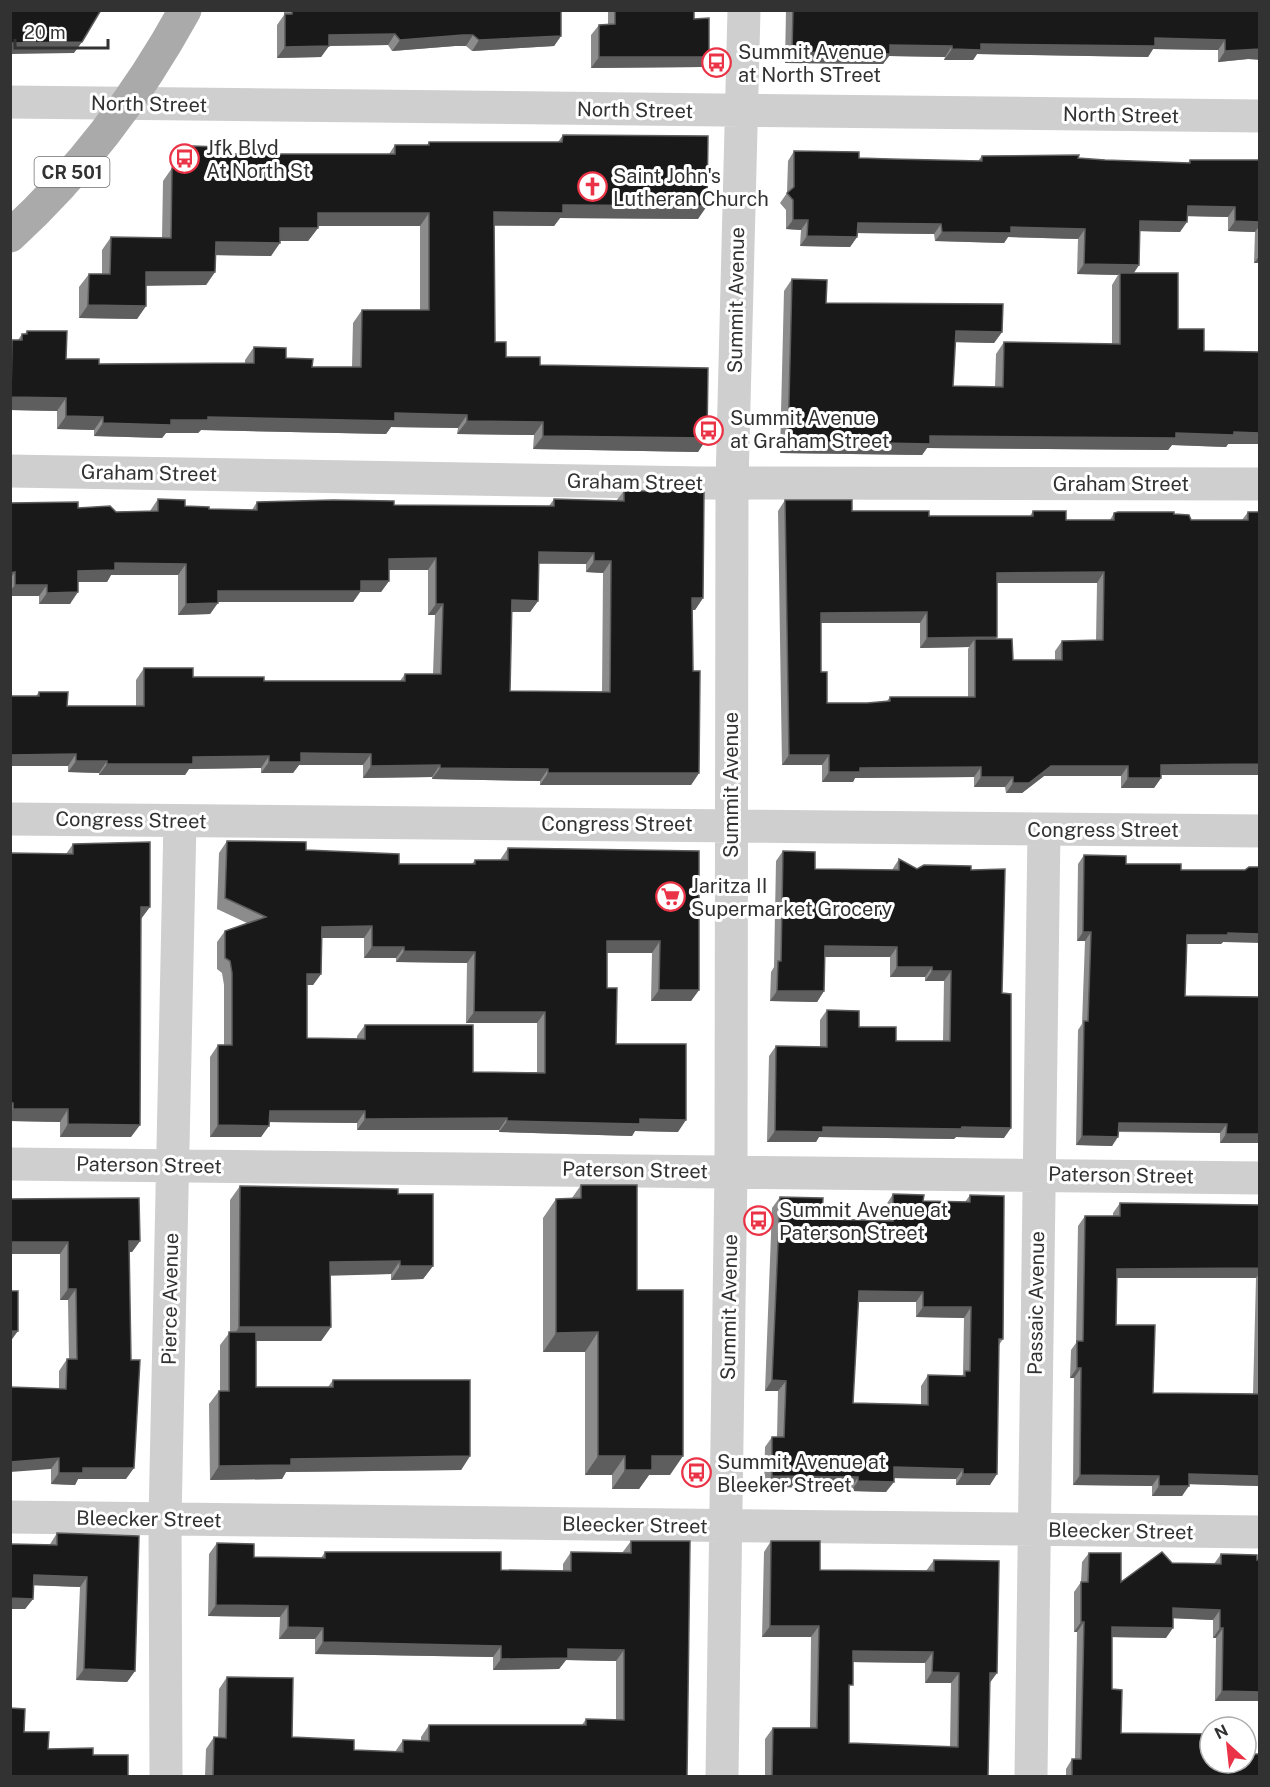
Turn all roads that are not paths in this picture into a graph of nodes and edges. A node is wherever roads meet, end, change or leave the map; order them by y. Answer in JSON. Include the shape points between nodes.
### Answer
{"nodes":[{"id":1,"x":185,"y":10,"type":"edge"},
{"id":2,"x":744,"y":10,"type":"edge"},
{"id":3,"x":10,"y":102,"type":"edge"},
{"id":4,"x":128,"y":104,"type":"junction"},
{"id":5,"x":741,"y":112,"type":"junction"},
{"id":6,"x":1260,"y":116,"type":"edge"},
{"id":7,"x":10,"y":236,"type":"edge"},
{"id":8,"x":10,"y":471,"type":"edge"},
{"id":9,"x":732,"y":483,"type":"junction"},
{"id":10,"x":1260,"y":484,"type":"edge"},
{"id":11,"x":10,"y":819,"type":"edge"},
{"id":12,"x":180,"y":821,"type":"junction"},
{"id":13,"x":730,"y":824,"type":"junction"},
{"id":14,"x":1044,"y":830,"type":"junction"},
{"id":15,"x":1260,"y":831,"type":"edge"},
{"id":16,"x":10,"y":1164,"type":"edge"},
{"id":17,"x":174,"y":1165,"type":"junction"},
{"id":18,"x":731,"y":1171,"type":"junction"},
{"id":19,"x":1038,"y":1174,"type":"junction"},
{"id":20,"x":1260,"y":1178,"type":"edge"},
{"id":21,"x":10,"y":1517,"type":"edge"},
{"id":22,"x":165,"y":1519,"type":"junction"},
{"id":23,"x":725,"y":1526,"type":"junction"},
{"id":24,"x":1033,"y":1530,"type":"junction"},
{"id":25,"x":1260,"y":1532,"type":"edge"},
{"id":26,"x":166,"y":1776,"type":"edge"},
{"id":27,"x":722,"y":1776,"type":"edge"},
{"id":28,"x":1031,"y":1776,"type":"edge"}],
"edges":[{"from":1,"to":4,"type":"main road","number":"CR 501","via":[[155,66]]},
{"from":2,"to":5,"type":"street","name":"Summit Avenue"},
{"from":3,"to":4,"type":"street","name":"North Street"},
{"from":4,"to":5,"type":"street","name":"North Street"},
{"from":4,"to":7,"type":"main road","number":"CR 501","via":[[83,161]]},
{"from":5,"to":6,"type":"street","name":"North Street"},
{"from":5,"to":9,"type":"street","name":"Summit Avenue"},
{"from":8,"to":9,"type":"street","name":"Graham Street"},
{"from":9,"to":10,"type":"street","name":"Graham Street"},
{"from":9,"to":13,"type":"street","name":"Summit Avenue"},
{"from":11,"to":12,"type":"street","name":"Congress Street"},
{"from":12,"to":13,"type":"street","name":"Congress Street"},
{"from":12,"to":17,"type":"street","name":"Pierce Avenue"},
{"from":13,"to":14,"type":"street","name":"Congress Street"},
{"from":13,"to":18,"type":"street","name":"Summit Avenue"},
{"from":14,"to":15,"type":"street","name":"Congress Street"},
{"from":14,"to":19,"type":"street","name":"Passaic Avenue"},
{"from":16,"to":17,"type":"street","name":"Paterson Street"},
{"from":17,"to":18,"type":"street","name":"Paterson Street"},
{"from":17,"to":22,"type":"street","name":"Pierce Avenue"},
{"from":18,"to":19,"type":"street","name":"Paterson Street"},
{"from":18,"to":23,"type":"street","name":"Summit Avenue"},
{"from":19,"to":20,"type":"street","name":"Paterson Street"},
{"from":19,"to":24,"type":"street","name":"Passaic Avenue"},
{"from":21,"to":22,"type":"street","name":"Bleecker Street"},
{"from":22,"to":23,"type":"street","name":"Bleecker Street"},
{"from":22,"to":26,"type":"street","name":"Pierce Avenue"},
{"from":23,"to":24,"type":"street","name":"Bleecker Street"},
{"from":23,"to":27,"type":"street","name":"Summit Avenue"},
{"from":24,"to":25,"type":"street","name":"Bleecker Street"},
{"from":24,"to":28,"type":"street","name":"Passaic Avenue"}]}
